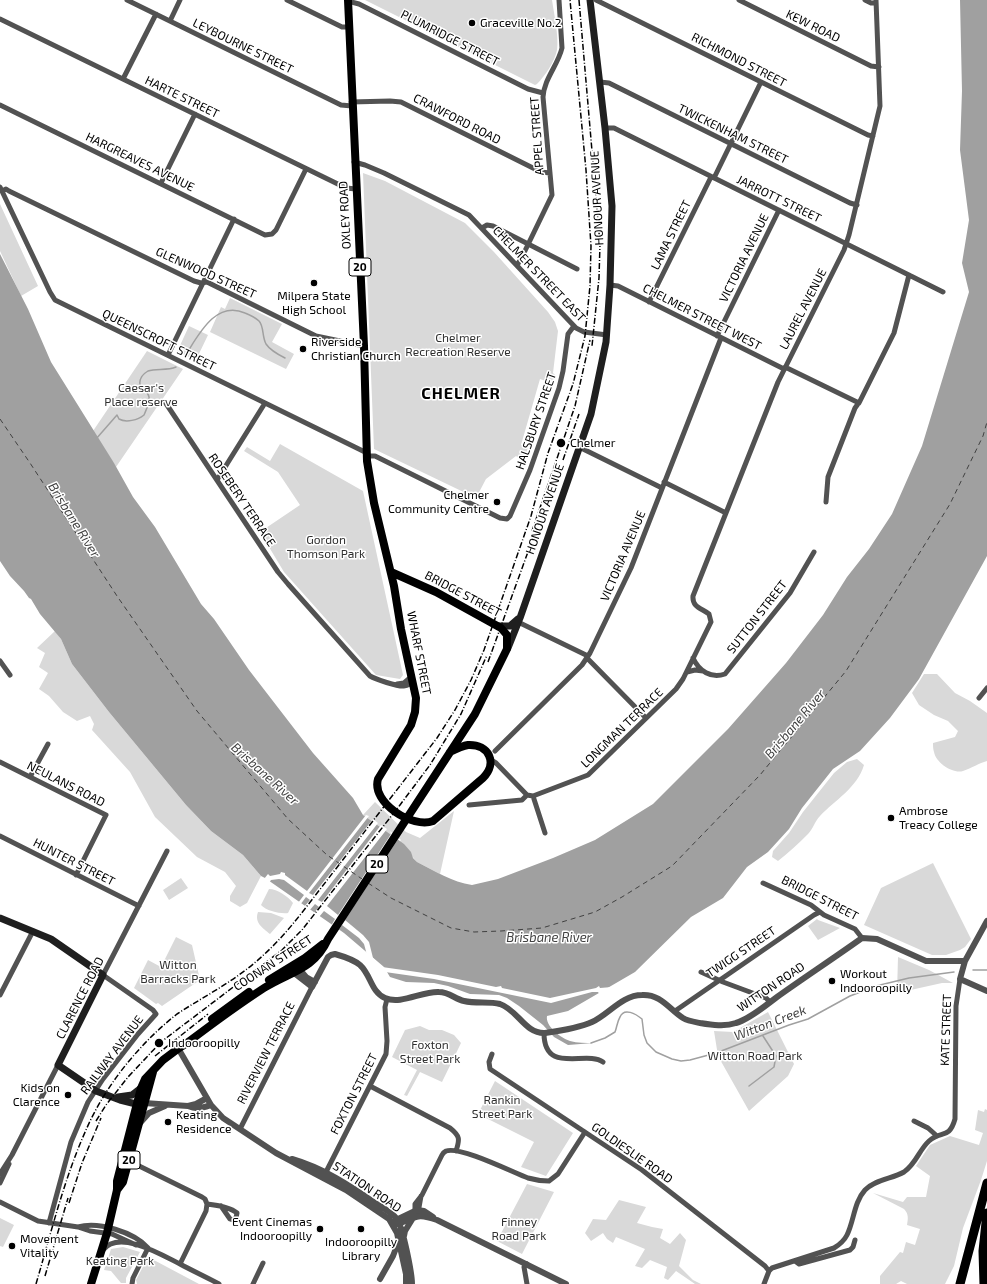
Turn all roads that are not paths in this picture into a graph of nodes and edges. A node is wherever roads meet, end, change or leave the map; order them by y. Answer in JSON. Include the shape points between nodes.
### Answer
{"nodes":[{"id":1,"x":127,"y":0,"type":"edge"},
{"id":2,"x":180,"y":0,"type":"edge"},
{"id":3,"x":287,"y":0,"type":"edge"},
{"id":4,"x":559,"y":0,"type":"edge"},
{"id":5,"x":590,"y":0,"type":"edge"},
{"id":6,"x":594,"y":0,"type":"edge"},
{"id":7,"x":739,"y":0,"type":"edge"},
{"id":8,"x":865,"y":0,"type":"edge"},
{"id":9,"x":348,"y":1,"type":"edge"},
{"id":10,"x":876,"y":1,"type":"edge"},
{"id":11,"x":156,"y":14,"type":"junction"},
{"id":12,"x":0,"y":19,"type":"edge"},
{"id":13,"x":170,"y":21,"type":"junction"},
{"id":14,"x":349,"y":27,"type":"junction"},
{"id":15,"x":879,"y":67,"type":"junction"},
{"id":16,"x":123,"y":80,"type":"junction"},
{"id":17,"x":600,"y":82,"type":"junction"},
{"id":18,"x":762,"y":82,"type":"junction"},
{"id":19,"x":543,"y":93,"type":"junction"},
{"id":20,"x":352,"y":104,"type":"junction"},
{"id":21,"x":0,"y":105,"type":"edge"},
{"id":22,"x":195,"y":114,"type":"junction"},
{"id":23,"x":605,"y":128,"type":"junction"},
{"id":24,"x":873,"y":136,"type":"junction"},
{"id":25,"x":731,"y":144,"type":"junction"},
{"id":26,"x":354,"y":162,"type":"junction"},
{"id":27,"x":306,"y":169,"type":"junction"},
{"id":28,"x":550,"y":173,"type":"junction"},
{"id":29,"x":712,"y":177,"type":"junction"},
{"id":30,"x":161,"y":183,"type":"junction"},
{"id":31,"x":1,"y":189,"type":"edge"},
{"id":32,"x":356,"y":189,"type":"junction"},
{"id":33,"x":857,"y":205,"type":"junction"},
{"id":34,"x":779,"y":210,"type":"junction"},
{"id":35,"x":234,"y":220,"type":"junction"},
{"id":36,"x":482,"y":228,"type":"junction"},
{"id":37,"x":528,"y":244,"type":"junction"},
{"id":38,"x":846,"y":244,"type":"junction"},
{"id":39,"x":517,"y":265,"type":"junction"},
{"id":40,"x":578,"y":268,"type":"dead end"},
{"id":41,"x":909,"y":275,"type":"junction"},
{"id":42,"x":204,"y":282,"type":"junction"},
{"id":43,"x":610,"y":285,"type":"junction"},
{"id":44,"x":943,"y":292,"type":"dead end"},
{"id":45,"x":649,"y":302,"type":"junction"},
{"id":46,"x":574,"y":326,"type":"junction"},
{"id":47,"x":607,"y":335,"type":"junction"},
{"id":48,"x":719,"y":337,"type":"junction"},
{"id":49,"x":364,"y":346,"type":"junction"},
{"id":50,"x":168,"y":356,"type":"junction"},
{"id":51,"x":784,"y":368,"type":"junction"},
{"id":52,"x":165,"y":402,"type":"dead end"},
{"id":53,"x":265,"y":403,"type":"junction"},
{"id":54,"x":859,"y":403,"type":"junction"},
{"id":55,"x":579,"y":447,"type":"junction"},
{"id":56,"x":367,"y":454,"type":"junction"},
{"id":57,"x":217,"y":480,"type":"junction"},
{"id":58,"x":664,"y":482,"type":"junction"},
{"id":59,"x":662,"y":488,"type":"junction"},
{"id":60,"x":826,"y":502,"type":"dead end"},
{"id":61,"x":726,"y":513,"type":"junction"},
{"id":62,"x":507,"y":519,"type":"joint"},
{"id":63,"x":814,"y":552,"type":"dead end"},
{"id":64,"x":391,"y":572,"type":"junction"},
{"id":65,"x":702,"y":610,"type":"joint"},
{"id":66,"x":519,"y":620,"type":"junction"},
{"id":67,"x":499,"y":626,"type":"junction"},
{"id":68,"x":507,"y":649,"type":"junction"},
{"id":69,"x":587,"y":657,"type":"junction"},
{"id":70,"x":693,"y":658,"type":"junction"},
{"id":71,"x":0,"y":661,"type":"edge"},
{"id":72,"x":687,"y":672,"type":"junction"},
{"id":73,"x":704,"y":672,"type":"junction"},
{"id":74,"x":10,"y":675,"type":"dead end"},
{"id":75,"x":412,"y":680,"type":"junction"},
{"id":76,"x":987,"y":688,"type":"edge"},
{"id":77,"x":980,"y":698,"type":"dead end"},
{"id":78,"x":646,"y":718,"type":"junction"},
{"id":79,"x":48,"y":744,"type":"dead end"},
{"id":80,"x":495,"y":751,"type":"dead end"},
{"id":81,"x":450,"y":752,"type":"junction"},
{"id":82,"x":491,"y":760,"type":"junction"},
{"id":83,"x":0,"y":762,"type":"edge"},
{"id":84,"x":30,"y":777,"type":"junction"},
{"id":85,"x":527,"y":795,"type":"junction"},
{"id":86,"x":533,"y":796,"type":"junction"},
{"id":87,"x":469,"y":805,"type":"dead end"},
{"id":88,"x":545,"y":833,"type":"dead end"},
{"id":89,"x":0,"y":836,"type":"edge"},
{"id":90,"x":167,"y":851,"type":"dead end"},
{"id":91,"x":76,"y":875,"type":"junction"},
{"id":92,"x":763,"y":883,"type":"dead end"},
{"id":93,"x":139,"y":906,"type":"junction"},
{"id":94,"x":820,"y":912,"type":"junction"},
{"id":95,"x":0,"y":918,"type":"edge"},
{"id":96,"x":987,"y":921,"type":"edge"},
{"id":97,"x":33,"y":931,"type":"junction"},
{"id":98,"x":862,"y":938,"type":"junction"},
{"id":99,"x":328,"y":939,"type":"junction"},
{"id":100,"x":965,"y":961,"type":"junction"},
{"id":101,"x":297,"y":972,"type":"junction"},
{"id":102,"x":701,"y":972,"type":"dead end"},
{"id":103,"x":103,"y":976,"type":"junction"},
{"id":104,"x":719,"y":980,"type":"junction"},
{"id":105,"x":960,"y":980,"type":"junction"},
{"id":106,"x":266,"y":982,"type":"junction"},
{"id":107,"x":313,"y":984,"type":"junction"},
{"id":108,"x":373,"y":985,"type":"junction"},
{"id":109,"x":987,"y":991,"type":"edge"},
{"id":110,"x":0,"y":995,"type":"edge"},
{"id":111,"x":403,"y":998,"type":"junction"},
{"id":112,"x":387,"y":999,"type":"junction"},
{"id":113,"x":770,"y":1002,"type":"junction"},
{"id":114,"x":674,"y":1010,"type":"junction"},
{"id":115,"x":544,"y":1033,"type":"junction"},
{"id":116,"x":178,"y":1048,"type":"junction"},
{"id":117,"x":492,"y":1054,"type":"dead end"},
{"id":118,"x":603,"y":1062,"type":"dead end"},
{"id":119,"x":58,"y":1064,"type":"junction"},
{"id":120,"x":154,"y":1070,"type":"junction"},
{"id":121,"x":370,"y":1086,"type":"junction"},
{"id":122,"x":141,"y":1088,"type":"junction"},
{"id":123,"x":98,"y":1092,"type":"junction"},
{"id":124,"x":121,"y":1098,"type":"junction"},
{"id":125,"x":207,"y":1098,"type":"junction"},
{"id":126,"x":140,"y":1104,"type":"junction"},
{"id":127,"x":168,"y":1105,"type":"junction"},
{"id":128,"x":210,"y":1105,"type":"junction"},
{"id":129,"x":188,"y":1106,"type":"junction"},
{"id":130,"x":914,"y":1121,"type":"dead end"},
{"id":131,"x":138,"y":1128,"type":"junction"},
{"id":132,"x":240,"y":1130,"type":"junction"},
{"id":133,"x":585,"y":1132,"type":"junction"},
{"id":134,"x":937,"y":1136,"type":"junction"},
{"id":135,"x":456,"y":1151,"type":"junction"},
{"id":136,"x":12,"y":1155,"type":"junction"},
{"id":137,"x":128,"y":1161,"type":"junction"},
{"id":138,"x":310,"y":1168,"type":"junction"},
{"id":139,"x":326,"y":1172,"type":"junction"},
{"id":140,"x":0,"y":1174,"type":"edge"},
{"id":141,"x":323,"y":1178,"type":"junction"},
{"id":142,"x":0,"y":1183,"type":"edge"},
{"id":143,"x":987,"y":1183,"type":"edge"},
{"id":144,"x":117,"y":1190,"type":"junction"},
{"id":145,"x":0,"y":1202,"type":"edge"},
{"id":146,"x":207,"y":1204,"type":"junction"},
{"id":147,"x":221,"y":1206,"type":"dead end"},
{"id":148,"x":987,"y":1212,"type":"edge"},
{"id":149,"x":416,"y":1213,"type":"junction"},
{"id":150,"x":437,"y":1220,"type":"junction"},
{"id":151,"x":49,"y":1223,"type":"junction"},
{"id":152,"x":396,"y":1223,"type":"junction"},
{"id":153,"x":107,"y":1231,"type":"junction"},
{"id":154,"x":401,"y":1239,"type":"junction"},
{"id":155,"x":855,"y":1240,"type":"dead end"},
{"id":156,"x":136,"y":1245,"type":"junction"},
{"id":157,"x":148,"y":1248,"type":"junction"},
{"id":158,"x":101,"y":1253,"type":"junction"},
{"id":159,"x":400,"y":1253,"type":"junction"},
{"id":160,"x":393,"y":1256,"type":"junction"},
{"id":161,"x":407,"y":1256,"type":"junction"},
{"id":162,"x":795,"y":1261,"type":"junction"},
{"id":163,"x":263,"y":1263,"type":"dead end"},
{"id":164,"x":180,"y":1264,"type":"junction"},
{"id":165,"x":527,"y":1264,"type":"junction"},
{"id":166,"x":769,"y":1270,"type":"junction"},
{"id":167,"x":380,"y":1279,"type":"dead end"},
{"id":168,"x":91,"y":1283,"type":"edge"},
{"id":169,"x":132,"y":1284,"type":"edge"},
{"id":170,"x":219,"y":1284,"type":"edge"},
{"id":171,"x":252,"y":1284,"type":"edge"},
{"id":172,"x":406,"y":1284,"type":"edge"},
{"id":173,"x":412,"y":1284,"type":"edge"},
{"id":174,"x":527,"y":1284,"type":"edge"},
{"id":175,"x":566,"y":1284,"type":"edge"},
{"id":176,"x":764,"y":1284,"type":"edge"},
{"id":177,"x":960,"y":1284,"type":"edge"},
{"id":178,"x":984,"y":1284,"type":"edge"}],
"edges":[{"from":1,"to":11,"type":"street","name":"LEYBOURNE STREET"},
{"from":2,"to":13,"type":"street"},
{"from":3,"to":14,"type":"street","via":[[342,27]]},
{"from":4,"to":19,"type":"street","name":"APPEL STREET","via":[[561,50]]},
{"from":5,"to":6,"type":"street","name":"RICHMOND STREET"},
{"from":5,"to":17,"type":"main road","name":"HONOUR AVENUE"},
{"from":6,"to":18,"type":"street","name":"RICHMOND STREET"},
{"from":7,"to":15,"type":"street","name":"KEW ROAD","via":[[871,66]]},
{"from":8,"to":10,"type":"street","via":[[871,3]]},
{"from":9,"to":14,"type":"main road","name":"OXLEY ROAD","number":"20"},
{"from":9,"to":19,"type":"street","name":"PLUMRIDGE STREET","via":[[360,4],[528,89]]},
{"from":10,"to":15,"type":"street","name":"LAUREL AVENUE"},
{"from":11,"to":13,"type":"street","name":"LEYBOURNE STREET"},
{"from":11,"to":16,"type":"street"},
{"from":12,"to":16,"type":"street","name":"HARTE STREET"},
{"from":13,"to":20,"type":"street","name":"LEYBOURNE STREET","via":[[341,105]]},
{"from":14,"to":20,"type":"main road","name":"OXLEY ROAD","number":"20"},
{"from":15,"to":24,"type":"street","name":"LAUREL AVENUE","via":[[880,106]]},
{"from":16,"to":22,"type":"street","name":"HARTE STREET"},
{"from":17,"to":23,"type":"main road","name":"HONOUR AVENUE"},
{"from":17,"to":25,"type":"street","name":"TWICKENHAM STREET","via":[[609,83]]},
{"from":18,"to":24,"type":"street","name":"RICHMOND STREET"},
{"from":18,"to":25,"type":"street","name":"LAMA STREET"},
{"from":19,"to":28,"type":"street","name":"APPEL STREET"},
{"from":20,"to":26,"type":"main road","name":"OXLEY ROAD","number":"20"},
{"from":20,"to":28,"type":"street","name":"CRAWFORD ROAD","via":[[390,100],[401,102],[541,172]]},
{"from":21,"to":30,"type":"street","name":"HARGREAVES AVENUE"},
{"from":22,"to":27,"type":"street","name":"HARTE STREET"},
{"from":22,"to":30,"type":"street"},
{"from":23,"to":29,"type":"street","name":"JARROTT STREET","via":[[614,128]]},
{"from":23,"to":43,"type":"main road","name":"HONOUR AVENUE","via":[[612,206]]},
{"from":24,"to":33,"type":"street","name":"LAUREL AVENUE"},
{"from":25,"to":29,"type":"street","name":"LAMA STREET"},
{"from":25,"to":33,"type":"street","name":"TWICKENHAM STREET"},
{"from":26,"to":32,"type":"main road","name":"OXLEY ROAD","number":"20"},
{"from":26,"to":36,"type":"street","name":"CHELMER STREET EAST","via":[[365,164],[466,214]]},
{"from":27,"to":32,"type":"street","name":"HARTE STREET","via":[[347,189]]},
{"from":27,"to":35,"type":"street","name":"HARGREAVES AVENUE","via":[[272,234],[263,234]]},
{"from":28,"to":37,"type":"street","name":"APPEL STREET","via":[[551,198]]},
{"from":29,"to":34,"type":"street","name":"JARROTT STREET"},
{"from":29,"to":45,"type":"street","name":"LAMA STREET"},
{"from":30,"to":35,"type":"street","name":"HARGREAVES AVENUE"},
{"from":31,"to":42,"type":"street","name":"GLENWOOD STREET","via":[[10,190],[194,281]]},
{"from":31,"to":50,"type":"street","name":"QUEENSCROFT STREET","via":[[54,299]]},
{"from":32,"to":49,"type":"main road","name":"OXLEY ROAD","number":"20"},
{"from":33,"to":38,"type":"street","name":"LAUREL AVENUE"},
{"from":34,"to":38,"type":"street","name":"JARROTT STREET"},
{"from":34,"to":48,"type":"street","name":"VICTORIA AVENUE"},
{"from":35,"to":42,"type":"street"},
{"from":36,"to":37,"type":"street","name":"CHELMER STREET EAST","via":[[489,225]]},
{"from":36,"to":39,"type":"street","name":"CHELMER STREET EAST"},
{"from":37,"to":39,"type":"street","name":"APPEL STREET"},
{"from":37,"to":40,"type":"street","name":"CHELMER STREET EAST"},
{"from":38,"to":41,"type":"street","name":"JARROTT STREET"},
{"from":38,"to":51,"type":"street","name":"LAUREL AVENUE"},
{"from":39,"to":46,"type":"street","name":"CHELMER STREET EAST"},
{"from":41,"to":44,"type":"street","name":"JARROTT STREET"},
{"from":41,"to":54,"type":"street","via":[[894,333]]},
{"from":42,"to":49,"type":"street","name":"GLENWOOD STREET","via":[[316,336]]},
{"from":42,"to":50,"type":"street"},
{"from":43,"to":45,"type":"street","name":"CHELMER STREET WEST","via":[[618,286]]},
{"from":43,"to":47,"type":"main road","name":"HONOUR AVENUE"},
{"from":45,"to":48,"type":"street","name":"CHELMER STREET WEST"},
{"from":46,"to":47,"type":"street","name":"CHELMER STREET EAST","via":[[582,332]]},
{"from":46,"to":62,"type":"street","name":"HALSBURY STREET","via":[[568,334],[559,388],[530,470]]},
{"from":47,"to":55,"type":"main road","name":"HONOUR AVENUE","via":[[594,403]]},
{"from":48,"to":51,"type":"street","name":"CHELMER STREET WEST"},
{"from":48,"to":58,"type":"street","name":"VICTORIA AVENUE"},
{"from":49,"to":56,"type":"main road","name":"OXLEY ROAD","number":"20"},
{"from":50,"to":53,"type":"street","name":"QUEENSCROFT STREET"},
{"from":51,"to":54,"type":"street","name":"CHELMER STREET WEST"},
{"from":51,"to":61,"type":"street","name":"LAUREL AVENUE"},
{"from":52,"to":57,"type":"street","name":"ROSEBERY TERRACE"},
{"from":53,"to":56,"type":"street","name":"QUEENSCROFT STREET"},
{"from":53,"to":57,"type":"street"},
{"from":54,"to":60,"type":"street","via":[[829,474]]},
{"from":55,"to":59,"type":"street"},
{"from":55,"to":66,"type":"main road","name":"HONOUR AVENUE"},
{"from":56,"to":62,"type":"street","name":"QUEENSCROFT STREET","via":[[500,518]]},
{"from":56,"to":64,"type":"main road","name":"WHARF STREET","number":"20","via":[[374,503]]},
{"from":57,"to":75,"type":"street","name":"ROSEBERY TERRACE","via":[[278,572],[368,674],[377,680],[404,686]]},
{"from":58,"to":59,"type":"street","name":"VICTORIA AVENUE"},
{"from":58,"to":61,"type":"street"},
{"from":59,"to":69,"type":"street","name":"VICTORIA AVENUE","via":[[624,582]]},
{"from":61,"to":65,"type":"street","name":"LAUREL AVENUE","via":[[693,596],[694,604]]},
{"from":63,"to":73,"type":"street","name":"SUTTON STREET","via":[[793,589],[728,670],[718,675]]},
{"from":64,"to":67,"type":"main road","name":"BRIDGE STREET","via":[[436,592]]},
{"from":64,"to":75,"type":"main road","name":"WHARF STREET","number":"20"},
{"from":65,"to":70,"type":"street","name":"LONGMAN TERRACE","via":[[710,615],[711,622]]},
{"from":66,"to":67,"type":"main road","via":[[510,626]]},
{"from":66,"to":68,"type":"main road","name":"HONOUR AVENUE"},
{"from":66,"to":69,"type":"street"},
{"from":67,"to":68,"type":"main road","name":"BRIDGE STREET","via":[[507,634]]},
{"from":68,"to":81,"type":"main road","name":"HONOUR AVENUE","number":"20","via":[[475,714]]},
{"from":69,"to":78,"type":"street"},
{"from":69,"to":80,"type":"street","name":"VICTORIA AVENUE","via":[[582,665]]},
{"from":70,"to":72,"type":"street","name":"LONGMAN TERRACE"},
{"from":70,"to":73,"type":"street"},
{"from":71,"to":74,"type":"street"},
{"from":72,"to":73,"type":"street","name":"SUTTON STREET"},
{"from":72,"to":78,"type":"street","name":"LONGMAN TERRACE","via":[[679,685]]},
{"from":75,"to":82,"type":"main road","name":"WHARF STREET","number":"20","via":[[416,698],[412,721],[378,781],[378,793],[386,804],[408,818],[423,823],[432,821],[485,776]]},
{"from":76,"to":77,"type":"street"},
{"from":78,"to":86,"type":"street","name":"LONGMAN TERRACE","via":[[588,775]]},
{"from":79,"to":84,"type":"street"},
{"from":81,"to":82,"type":"main road","via":[[462,746],[474,746],[485,751]]},
{"from":81,"to":99,"type":"main road","name":"HONOUR AVENUE","number":"20"},
{"from":82,"to":85,"type":"street"},
{"from":83,"to":84,"type":"street","name":"NEULANS ROAD"},
{"from":84,"to":91,"type":"street","name":"NEULANS ROAD","via":[[106,815]]},
{"from":85,"to":86,"type":"street"},
{"from":85,"to":87,"type":"street","via":[[522,800]]},
{"from":86,"to":88,"type":"street"},
{"from":89,"to":91,"type":"street","name":"HUNTER STREET"},
{"from":90,"to":93,"type":"street","name":"CLARENCE ROAD"},
{"from":91,"to":93,"type":"street","name":"HUNTER STREET"},
{"from":92,"to":94,"type":"street","name":"BRIDGE STREET","via":[[811,905]]},
{"from":93,"to":103,"type":"street","name":"CLARENCE ROAD"},
{"from":94,"to":98,"type":"street","name":"BRIDGE STREET","via":[[855,929]]},
{"from":94,"to":104,"type":"street","name":"TWIGG STREET"},
{"from":95,"to":97,"type":"main road"},
{"from":96,"to":100,"type":"street","name":"KATE STREET"},
{"from":97,"to":103,"type":"main road","via":[[51,939]]},
{"from":97,"to":110,"type":"street"},
{"from":98,"to":100,"type":"street","via":[[877,939],[926,961]]},
{"from":98,"to":113,"type":"street","name":"WITTON ROAD"},
{"from":99,"to":101,"type":"main road","name":"COONAN STREET","number":"20","via":[[317,957]]},
{"from":99,"to":106,"type":"main road","name":"COONAN STREET","number":"20","via":[[311,954]]},
{"from":100,"to":105,"type":"street","name":"KATE STREET"},
{"from":101,"to":106,"type":"main road","via":[[292,970]]},
{"from":101,"to":107,"type":"street"},
{"from":101,"to":116,"type":"main road","name":"COONAN STREET","number":"20","via":[[263,989]]},
{"from":102,"to":104,"type":"street"},
{"from":103,"to":119,"type":"main road","name":"CLARENCE ROAD"},
{"from":103,"to":123,"type":"street","name":"RAILWAY AVENUE","via":[[156,1014],[103,1079]]},
{"from":104,"to":113,"type":"street","via":[[766,998]]},
{"from":104,"to":114,"type":"street","name":"TWIGG STREET"},
{"from":105,"to":109,"type":"street"},
{"from":105,"to":134,"type":"street","name":"KATE STREET","via":[[956,1006],[955,1119],[949,1132]]},
{"from":106,"to":116,"type":"main road","name":"COONAN STREET","number":"20","via":[[225,1009]]},
{"from":107,"to":108,"type":"street","name":"RIVERVIEW TERRACE","via":[[328,957],[333,954],[359,964]]},
{"from":107,"to":132,"type":"street","name":"RIVERVIEW TERRACE"},
{"from":108,"to":111,"type":"street","via":[[388,996]]},
{"from":108,"to":112,"type":"street","via":[[377,992]]},
{"from":111,"to":112,"type":"street"},
{"from":111,"to":115,"type":"street","via":[[437,992],[463,1001],[498,1003],[513,1011],[532,1030]]},
{"from":112,"to":121,"type":"street","name":"FOXTON STREET","via":[[386,1054]]},
{"from":113,"to":114,"type":"street","name":"WITTON ROAD","via":[[742,1021],[730,1025],[689,1020]]},
{"from":114,"to":115,"type":"street","name":"WITTON ROAD","via":[[654,996],[637,995],[592,1022]]},
{"from":115,"to":118,"type":"street","via":[[547,1047],[554,1055],[566,1059],[595,1059]]},
{"from":116,"to":120,"type":"main road","name":"COONAN STREET","number":"20"},
{"from":116,"to":125,"type":"street","name":"STATION ROAD"},
{"from":117,"to":133,"type":"street","name":"GOLDIESLIE ROAD","via":[[490,1069]]},
{"from":119,"to":123,"type":"main road"},
{"from":119,"to":136,"type":"street","name":"CLARENCE ROAD"},
{"from":120,"to":122,"type":"main road","name":"COONAN STREET","number":"20","via":[[145,1079]]},
{"from":120,"to":126,"type":"main road","name":"COONAN STREET","number":"20"},
{"from":121,"to":135,"type":"street","via":[[453,1130],[459,1141]]},
{"from":121,"to":139,"type":"street","name":"FOXTON STREET"},
{"from":122,"to":124,"type":"main road","via":[[132,1095]]},
{"from":122,"to":126,"type":"main road","name":"COONAN STREET","number":"20"},
{"from":123,"to":124,"type":"main road"},
{"from":123,"to":151,"type":"street","name":"RAILWAY AVENUE","via":[[85,1109],[71,1142]]},
{"from":124,"to":126,"type":"main road"},
{"from":125,"to":128,"type":"street","name":"STATION ROAD"},
{"from":125,"to":129,"type":"street"},
{"from":126,"to":127,"type":"street"},
{"from":126,"to":131,"type":"main road","name":"COONAN STREET","number":"20"},
{"from":126,"to":144,"type":"main road","name":"COONAN STREET","number":"20","via":[[117,1181]]},
{"from":127,"to":129,"type":"street"},
{"from":127,"to":131,"type":"street","via":[[148,1113]]},
{"from":128,"to":129,"type":"street","via":[[198,1109]]},
{"from":128,"to":132,"type":"street","name":"STATION ROAD"},
{"from":130,"to":134,"type":"street"},
{"from":131,"to":137,"type":"main road","name":"COONAN STREET","number":"20"},
{"from":132,"to":138,"type":"street","name":"STATION ROAD","via":[[285,1157]]},
{"from":133,"to":135,"type":"street","via":[[558,1174],[549,1181],[527,1178]]},
{"from":133,"to":166,"type":"street","name":"GOLDIESLIE ROAD","via":[[642,1170]]},
{"from":134,"to":162,"type":"street","name":"KATE STREET","via":[[927,1143],[904,1172],[866,1190],[859,1199],[847,1236],[840,1244]]},
{"from":135,"to":149,"type":"street","via":[[443,1153],[415,1205]]},
{"from":136,"to":140,"type":"street","name":"CLARENCE ROAD"},
{"from":136,"to":142,"type":"street","name":"CLARENCE ROAD"},
{"from":137,"to":144,"type":"main road","name":"COONAN STREET","number":"20","via":[[123,1182]]},
{"from":137,"to":146,"type":"street","via":[[202,1197]]},
{"from":138,"to":139,"type":"street","name":"STATION ROAD"},
{"from":138,"to":141,"type":"street","name":"STATION ROAD"},
{"from":139,"to":141,"type":"street"},
{"from":139,"to":152,"type":"street","name":"STATION ROAD","via":[[393,1214]]},
{"from":141,"to":152,"type":"street","name":"STATION ROAD"},
{"from":143,"to":177,"type":"highway"},
{"from":144,"to":153,"type":"main road","name":"COONAN STREET","number":"20"},
{"from":145,"to":151,"type":"street","via":[[36,1220]]},
{"from":146,"to":147,"type":"street"},
{"from":146,"to":164,"type":"street","via":[[207,1210]]},
{"from":148,"to":178,"type":"highway"},
{"from":149,"to":150,"type":"street"},
{"from":149,"to":150,"type":"street","via":[[426,1212]]},
{"from":149,"to":152,"type":"street"},
{"from":149,"to":154,"type":"street"},
{"from":150,"to":165,"type":"street"},
{"from":151,"to":153,"type":"street","via":[[90,1231]]},
{"from":152,"to":154,"type":"street","name":"STATION ROAD"},
{"from":153,"to":156,"type":"street"},
{"from":153,"to":157,"type":"street","via":[[115,1229],[142,1242]]},
{"from":153,"to":158,"type":"main road","name":"COONAN STREET","number":"20"},
{"from":154,"to":159,"type":"street","name":"STATION ROAD"},
{"from":154,"to":160,"type":"street"},
{"from":154,"to":161,"type":"street","name":"STATION ROAD"},
{"from":155,"to":162,"type":"street","via":[[850,1250],[799,1264]]},
{"from":156,"to":157,"type":"street"},
{"from":156,"to":158,"type":"street","via":[[112,1243]]},
{"from":157,"to":164,"type":"street"},
{"from":157,"to":169,"type":"street"},
{"from":158,"to":168,"type":"main road","name":"COONAN STREET","number":"20"},
{"from":159,"to":160,"type":"street"},
{"from":159,"to":161,"type":"street"},
{"from":159,"to":172,"type":"street","name":"STATION ROAD"},
{"from":160,"to":167,"type":"street"},
{"from":161,"to":173,"type":"street","name":"STATION ROAD"},
{"from":162,"to":166,"type":"street","name":"KATE STREET"},
{"from":163,"to":171,"type":"street"},
{"from":164,"to":170,"type":"street"},
{"from":165,"to":174,"type":"street","via":[[524,1267]]},
{"from":165,"to":175,"type":"street"},
{"from":166,"to":176,"type":"street"}]}
